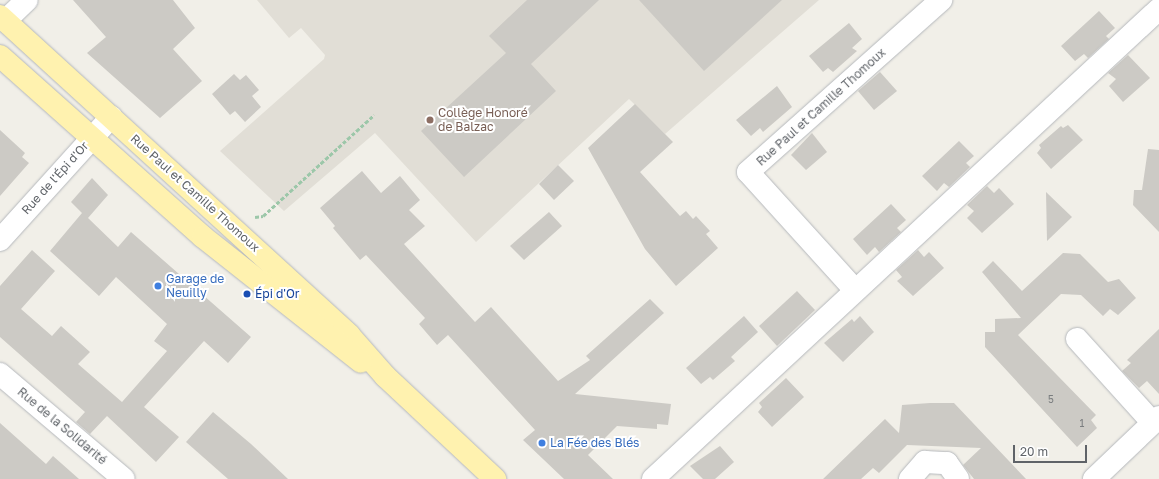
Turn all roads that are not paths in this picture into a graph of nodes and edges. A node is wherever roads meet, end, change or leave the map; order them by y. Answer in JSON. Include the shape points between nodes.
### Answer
{"nodes":[{"id":1,"x":27,"y":0,"type":"edge"},
{"id":2,"x":942,"y":0,"type":"edge"},
{"id":3,"x":1159,"y":9,"type":"edge"},
{"id":4,"x":2,"y":19,"type":"edge"},
{"id":5,"x":0,"y":56,"type":"edge"},
{"id":6,"x":111,"y":117,"type":"junction"},
{"id":7,"x":91,"y":137,"type":"junction"},
{"id":8,"x":0,"y":240,"type":"edge"},
{"id":9,"x":855,"y":290,"type":"junction"},
{"id":10,"x":1076,"y":339,"type":"dead end"},
{"id":11,"x":0,"y":374,"type":"edge"},
{"id":12,"x":385,"y":376,"type":"junction"},
{"id":13,"x":1156,"y":420,"type":"edge"},
{"id":14,"x":909,"y":478,"type":"edge"},
{"id":15,"x":124,"y":479,"type":"edge"},
{"id":16,"x":495,"y":479,"type":"edge"},
{"id":17,"x":653,"y":479,"type":"edge"},
{"id":18,"x":958,"y":479,"type":"edge"},
{"id":19,"x":1094,"y":479,"type":"edge"}],
"edges":[{"from":1,"to":4,"type":"street"},
{"from":2,"to":9,"type":"street","name":"Rue Paul et Camille Thomoux","via":[[748,172]]},
{"from":3,"to":9,"type":"street"},
{"from":4,"to":6,"type":"main road","name":"Rue Paul et Camille Thomoux"},
{"from":5,"to":7,"type":"main road","name":"Rue Paul et Camille Thomoux"},
{"from":6,"to":7,"type":"street","name":"Rue de l'Épi d'Or"},
{"from":6,"to":12,"type":"main road","name":"Rue Paul et Camille Thomoux","via":[[349,335]]},
{"from":7,"to":8,"type":"street","name":"Rue de l'Épi d'Or"},
{"from":7,"to":12,"type":"main road","name":"Rue Paul et Camille Thomoux","via":[[265,289],[350,355]]},
{"from":9,"to":17,"type":"street"},
{"from":10,"to":13,"type":"street"},
{"from":11,"to":15,"type":"street","name":"Rue de la Solidarité"},
{"from":12,"to":16,"type":"main road","name":"Rue Paul et Camille Thomoux"},
{"from":13,"to":19,"type":"street"},
{"from":14,"to":18,"type":"street","via":[[925,462],[947,463]]}]}
